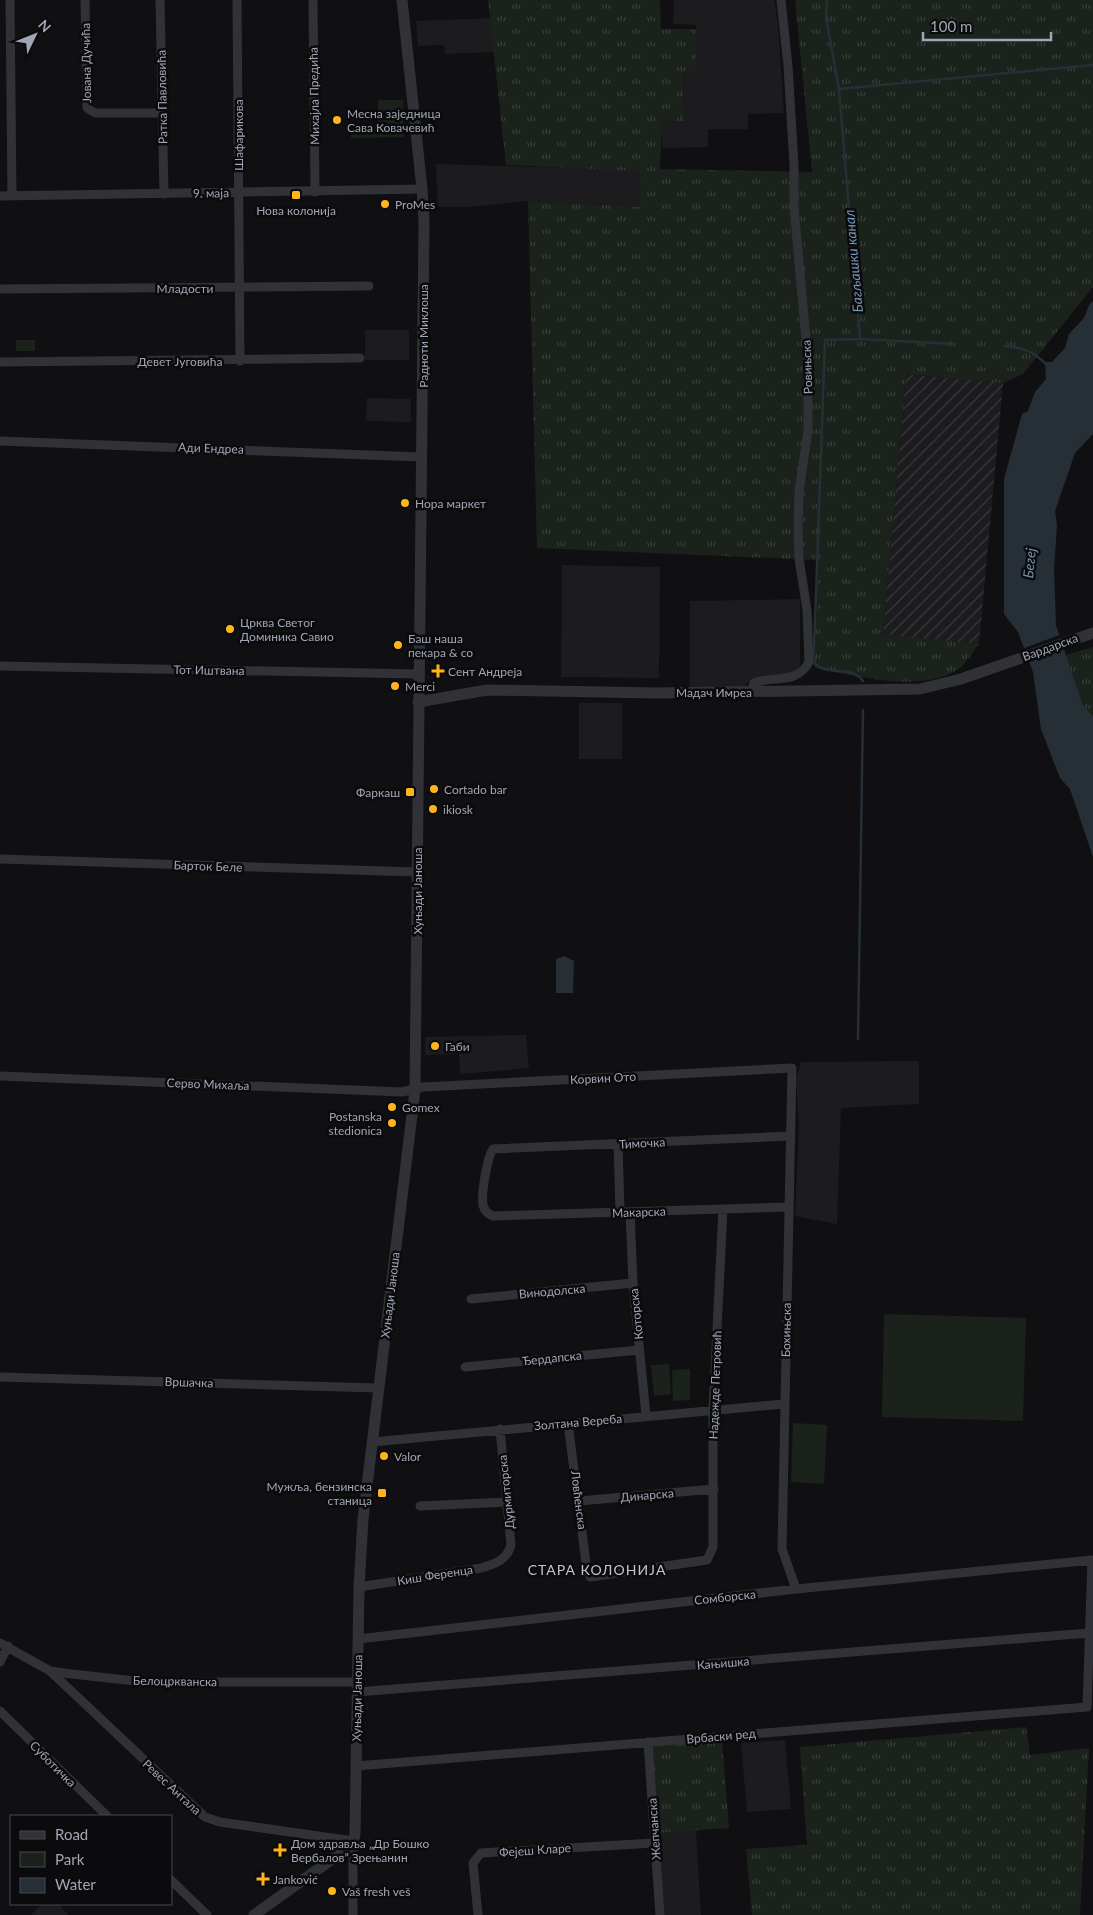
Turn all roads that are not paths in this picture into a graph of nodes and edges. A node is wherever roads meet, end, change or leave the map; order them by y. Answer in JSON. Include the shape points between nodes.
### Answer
{"nodes":[{"id":1,"x":10,"y":0,"type":"edge"},
{"id":2,"x":85,"y":0,"type":"edge"},
{"id":3,"x":160,"y":0,"type":"edge"},
{"id":4,"x":237,"y":0,"type":"edge"},
{"id":5,"x":313,"y":0,"type":"edge"},
{"id":6,"x":402,"y":0,"type":"edge"},
{"id":7,"x":781,"y":0,"type":"edge"},
{"id":8,"x":162,"y":113,"type":"junction"},
{"id":9,"x":422,"y":189,"type":"junction"},
{"id":10,"x":315,"y":192,"type":"junction"},
{"id":11,"x":238,"y":193,"type":"junction"},
{"id":12,"x":164,"y":194,"type":"junction"},
{"id":13,"x":0,"y":196,"type":"edge"},
{"id":14,"x":12,"y":196,"type":"junction"},
{"id":15,"x":369,"y":286,"type":"dead end"},
{"id":16,"x":240,"y":287,"type":"junction"},
{"id":17,"x":0,"y":288,"type":"edge"},
{"id":18,"x":360,"y":358,"type":"dead end"},
{"id":19,"x":240,"y":361,"type":"junction"},
{"id":20,"x":0,"y":362,"type":"edge"},
{"id":21,"x":0,"y":441,"type":"edge"},
{"id":22,"x":422,"y":458,"type":"junction"},
{"id":23,"x":1093,"y":633,"type":"edge"},
{"id":24,"x":1006,"y":663,"type":"joint"},
{"id":25,"x":0,"y":666,"type":"edge"},
{"id":26,"x":418,"y":674,"type":"junction"},
{"id":27,"x":751,"y":692,"type":"junction"},
{"id":28,"x":418,"y":702,"type":"junction"},
{"id":29,"x":0,"y":859,"type":"edge"},
{"id":30,"x":417,"y":872,"type":"junction"},
{"id":31,"x":792,"y":1068,"type":"joint"},
{"id":32,"x":0,"y":1076,"type":"edge"},
{"id":33,"x":415,"y":1090,"type":"junction"},
{"id":34,"x":790,"y":1136,"type":"junction"},
{"id":35,"x":618,"y":1144,"type":"junction"},
{"id":36,"x":788,"y":1207,"type":"junction"},
{"id":37,"x":723,"y":1209,"type":"junction"},
{"id":38,"x":620,"y":1212,"type":"junction"},
{"id":39,"x":630,"y":1212,"type":"junction"},
{"id":40,"x":490,"y":1215,"type":"joint"},
{"id":41,"x":632,"y":1283,"type":"junction"},
{"id":42,"x":471,"y":1299,"type":"dead end"},
{"id":43,"x":639,"y":1350,"type":"junction"},
{"id":44,"x":465,"y":1367,"type":"dead end"},
{"id":45,"x":0,"y":1377,"type":"edge"},
{"id":46,"x":378,"y":1388,"type":"junction"},
{"id":47,"x":784,"y":1404,"type":"junction"},
{"id":48,"x":713,"y":1409,"type":"junction"},
{"id":49,"x":646,"y":1416,"type":"junction"},
{"id":50,"x":568,"y":1423,"type":"junction"},
{"id":51,"x":500,"y":1429,"type":"junction"},
{"id":52,"x":372,"y":1442,"type":"junction"},
{"id":53,"x":714,"y":1489,"type":"junction"},
{"id":54,"x":579,"y":1501,"type":"junction"},
{"id":55,"x":507,"y":1502,"type":"junction"},
{"id":56,"x":420,"y":1506,"type":"dead end"},
{"id":57,"x":508,"y":1554,"type":"joint"},
{"id":58,"x":1092,"y":1560,"type":"edge"},
{"id":59,"x":590,"y":1577,"type":"joint"},
{"id":60,"x":359,"y":1587,"type":"junction"},
{"id":61,"x":796,"y":1589,"type":"junction"},
{"id":62,"x":1089,"y":1633,"type":"junction"},
{"id":63,"x":358,"y":1639,"type":"junction"},
{"id":64,"x":4,"y":1645,"type":"edge"},
{"id":65,"x":0,"y":1662,"type":"edge"},
{"id":66,"x":50,"y":1671,"type":"junction"},
{"id":67,"x":357,"y":1687,"type":"junction"},
{"id":68,"x":0,"y":1711,"type":"edge"},
{"id":69,"x":648,"y":1742,"type":"junction"},
{"id":70,"x":356,"y":1766,"type":"junction"},
{"id":71,"x":106,"y":1815,"type":"edge"},
{"id":72,"x":353,"y":1841,"type":"junction"},
{"id":73,"x":654,"y":1843,"type":"junction"},
{"id":74,"x":172,"y":1881,"type":"edge"},
{"id":75,"x":207,"y":1915,"type":"edge"},
{"id":76,"x":254,"y":1915,"type":"edge"},
{"id":77,"x":353,"y":1915,"type":"edge"},
{"id":78,"x":478,"y":1915,"type":"edge"},
{"id":79,"x":660,"y":1915,"type":"edge"}],
"edges":[{"from":1,"to":14,"type":"street"},
{"from":2,"to":8,"type":"street","name":"Јована Дучића","via":[[87,108],[95,113]]},
{"from":3,"to":8,"type":"street","name":"Ратка Павловића"},
{"from":4,"to":11,"type":"street","name":"Шафарикова"},
{"from":5,"to":10,"type":"street","name":"Михајла Предића"},
{"from":6,"to":9,"type":"street","name":"Радноти Миклоша"},
{"from":7,"to":27,"type":"street","name":"Ровињска","via":[[808,361],[808,431],[799,491],[798,528],[809,662],[799,674],[761,681],[754,684]]},
{"from":8,"to":12,"type":"street","name":"Ратка Павловића"},
{"from":9,"to":10,"type":"street","name":"9. маја"},
{"from":9,"to":22,"type":"street","name":"Радноти Миклоша"},
{"from":10,"to":11,"type":"street","name":"9. маја"},
{"from":11,"to":12,"type":"street","name":"9. маја"},
{"from":11,"to":16,"type":"street","name":"Шафарикова"},
{"from":12,"to":14,"type":"street","name":"9. маја"},
{"from":13,"to":14,"type":"street","name":"9. маја"},
{"from":15,"to":16,"type":"street","name":"Младости"},
{"from":16,"to":17,"type":"street","name":"Младости"},
{"from":16,"to":19,"type":"street","name":"Шафарикова"},
{"from":18,"to":19,"type":"street","name":"Девет Југовића"},
{"from":19,"to":20,"type":"street","name":"Девет Југовића"},
{"from":21,"to":22,"type":"street","name":"Ади Ендреа"},
{"from":22,"to":26,"type":"street","name":"Радноти Миклоша"},
{"from":23,"to":24,"type":"street","name":"Вардарска"},
{"from":24,"to":27,"type":"street","name":"Мадач Имреа","via":[[961,680],[920,689]]},
{"from":25,"to":26,"type":"street","name":"Тот Иштвана"},
{"from":26,"to":28,"type":"street","name":"Хуњади Јаноша"},
{"from":27,"to":28,"type":"street","name":"Мадач Имреа","via":[[487,690]]},
{"from":28,"to":30,"type":"street","name":"Хуњади Јаноша"},
{"from":29,"to":30,"type":"street","name":"Барток Беле"},
{"from":30,"to":33,"type":"street","name":"Хуњади Јаноша"},
{"from":31,"to":33,"type":"street","name":"Корвин Ото","via":[[423,1087]]},
{"from":31,"to":34,"type":"street","name":"Бохињска"},
{"from":32,"to":33,"type":"street","name":"Серво Михаља"},
{"from":33,"to":46,"type":"street","name":"Хуњади Јаноша"},
{"from":34,"to":35,"type":"street","name":"Тимочка"},
{"from":34,"to":36,"type":"street","name":"Бохињска"},
{"from":35,"to":38,"type":"street"},
{"from":35,"to":40,"type":"street","name":"Тимочка","via":[[493,1149],[488,1159],[482,1203]]},
{"from":36,"to":37,"type":"street","name":"Макарска"},
{"from":36,"to":47,"type":"street","name":"Бохињска"},
{"from":37,"to":39,"type":"street","name":"Макарска"},
{"from":37,"to":48,"type":"street","name":"Надежде Петровић"},
{"from":38,"to":39,"type":"street","name":"Макарска"},
{"from":38,"to":40,"type":"street","name":"Макарска"},
{"from":39,"to":41,"type":"street","name":"Которска"},
{"from":41,"to":42,"type":"street","name":"Винодолска"},
{"from":41,"to":43,"type":"street","name":"Которска"},
{"from":43,"to":44,"type":"street","name":"Ђердапска"},
{"from":43,"to":49,"type":"street","name":"Которска"},
{"from":45,"to":46,"type":"street","name":"Вршачка"},
{"from":46,"to":52,"type":"street","name":"Хуњади Јаноша"},
{"from":47,"to":48,"type":"street","name":"Золтана Вереба"},
{"from":47,"to":61,"type":"street","name":"Бохињска","via":[[782,1549]]},
{"from":48,"to":49,"type":"street","name":"Золтана Вереба"},
{"from":48,"to":53,"type":"street","name":"Надежде Петровић"},
{"from":49,"to":50,"type":"street","name":"Золтана Вереба"},
{"from":50,"to":51,"type":"street","name":"Золтана Вереба"},
{"from":50,"to":54,"type":"street","name":"Ловћенска"},
{"from":51,"to":52,"type":"street","name":"Золтана Вереба"},
{"from":51,"to":55,"type":"street","name":"Дурмиторска"},
{"from":52,"to":60,"type":"street","name":"Хуњади Јаноша"},
{"from":53,"to":54,"type":"street","name":"Динарска"},
{"from":53,"to":59,"type":"street","name":"Надежде Петровић","via":[[713,1547],[707,1560]]},
{"from":54,"to":59,"type":"street","name":"Ловћенска"},
{"from":55,"to":56,"type":"street"},
{"from":55,"to":57,"type":"street","name":"Дурмиторска","via":[[511,1545]]},
{"from":57,"to":60,"type":"street","name":"Киш Ференца","via":[[500,1561],[481,1568]]},
{"from":58,"to":61,"type":"street","name":"Сомборска"},
{"from":58,"to":62,"type":"street"},
{"from":60,"to":63,"type":"street","name":"Хуњади Јаноша"},
{"from":61,"to":63,"type":"street","name":"Сомборска"},
{"from":62,"to":67,"type":"street","name":"Кањишка"},
{"from":62,"to":69,"type":"street","name":"Врбаски ред","via":[[1087,1707]]},
{"from":63,"to":67,"type":"street","name":"Хуњади Јаноша"},
{"from":64,"to":65,"type":"street"},
{"from":64,"to":66,"type":"street","name":"Белоцркванска"},
{"from":66,"to":67,"type":"street","name":"Белоцркванска","via":[[144,1682]]},
{"from":66,"to":72,"type":"street","name":"Ревес Антала","via":[[205,1817],[220,1822]]},
{"from":67,"to":70,"type":"street","name":"Хуњади Јаноша"},
{"from":68,"to":71,"type":"street","name":"Суботичка"},
{"from":69,"to":70,"type":"street","name":"Врбаски ред"},
{"from":69,"to":73,"type":"street","name":"Жепчанска"},
{"from":70,"to":72,"type":"street","name":"Хуњади Јаноша"},
{"from":72,"to":76,"type":"street"},
{"from":72,"to":77,"type":"street","name":"Хуњади Јаноша"},
{"from":73,"to":78,"type":"street","name":"Фејеш Кларе","via":[[481,1853],[473,1863]]},
{"from":73,"to":79,"type":"street","name":"Жепчанска"},
{"from":74,"to":75,"type":"street"}]}
